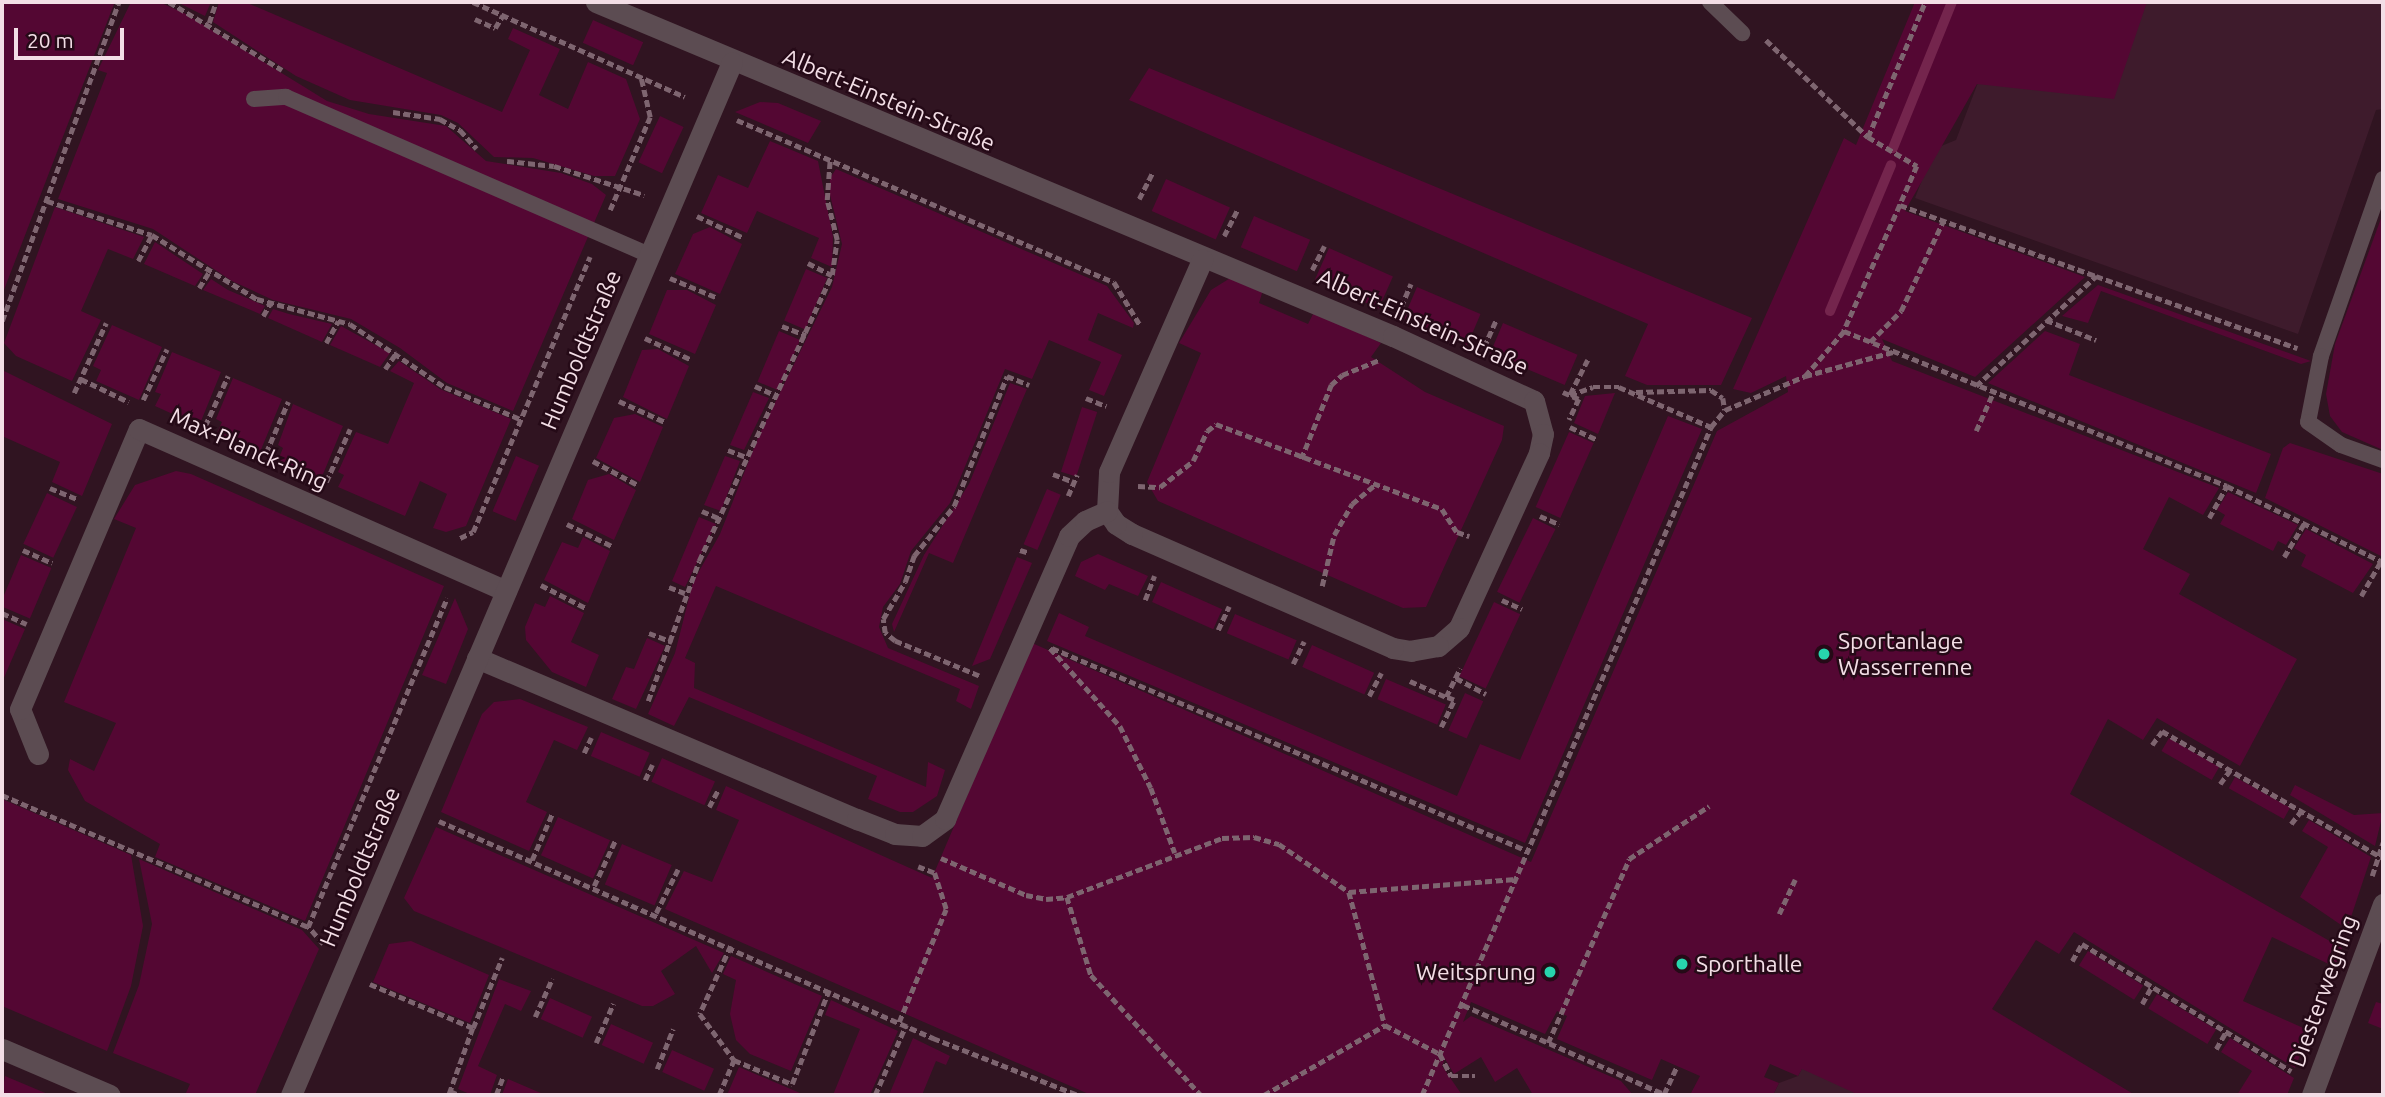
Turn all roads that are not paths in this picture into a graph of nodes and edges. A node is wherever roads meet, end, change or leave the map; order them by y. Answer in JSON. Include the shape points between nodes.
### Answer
{"nodes":[{"id":1,"x":596,"y":2,"type":"edge"},
{"id":2,"x":1710,"y":2,"type":"edge"},
{"id":3,"x":1742,"y":33,"type":"road end"},
{"id":4,"x":732,"y":62,"type":"junction"},
{"id":5,"x":254,"y":99,"type":"dead end"},
{"id":6,"x":2383,"y":179,"type":"edge"},
{"id":7,"x":650,"y":255,"type":"junction"},
{"id":8,"x":1202,"y":260,"type":"junction"},
{"id":9,"x":2383,"y":460,"type":"edge"},
{"id":10,"x":1107,"y":511,"type":"junction"},
{"id":11,"x":506,"y":591,"type":"junction"},
{"id":12,"x":477,"y":658,"type":"junction"},
{"id":13,"x":38,"y":754,"type":"dead end"},
{"id":14,"x":2383,"y":904,"type":"edge"},
{"id":15,"x":2,"y":1049,"type":"edge"},
{"id":16,"x":2314,"y":1091,"type":"edge"},
{"id":17,"x":110,"y":1095,"type":"edge"},
{"id":18,"x":291,"y":1095,"type":"edge"}],
"edges":[{"from":1,"to":4,"type":"street","name":"Albert-Einstein-Straße"},
{"from":2,"to":3,"type":"lane"},
{"from":4,"to":7,"type":"street","name":"Humboldtstraße"},
{"from":4,"to":8,"type":"street","name":"Albert-Einstein-Straße"},
{"from":5,"to":7,"type":"lane","via":[[286,97]]},
{"from":6,"to":9,"type":"lane","via":[[2320,356],[2308,422],[2342,445]]},
{"from":7,"to":11,"type":"street","name":"Humboldtstraße"},
{"from":8,"to":10,"type":"street","via":[[1109,472]]},
{"from":8,"to":10,"type":"street","name":"Albert-Einstein-Straße","via":[[1393,336],[1534,401],[1543,434],[1539,453],[1459,628],[1438,646],[1411,651],[1393,648],[1132,534]]},
{"from":10,"to":12,"type":"street","via":[[1085,521],[1069,536],[945,819],[922,836],[895,834],[857,819]]},
{"from":11,"to":12,"type":"street","name":"Humboldtstraße"},
{"from":11,"to":13,"type":"street","name":"Max-Planck-Ring","via":[[139,429],[20,709]]},
{"from":12,"to":18,"type":"street","name":"Humboldtstraße"},
{"from":14,"to":16,"type":"street","name":"Diesterwegring"},
{"from":15,"to":17,"type":"street"}]}
